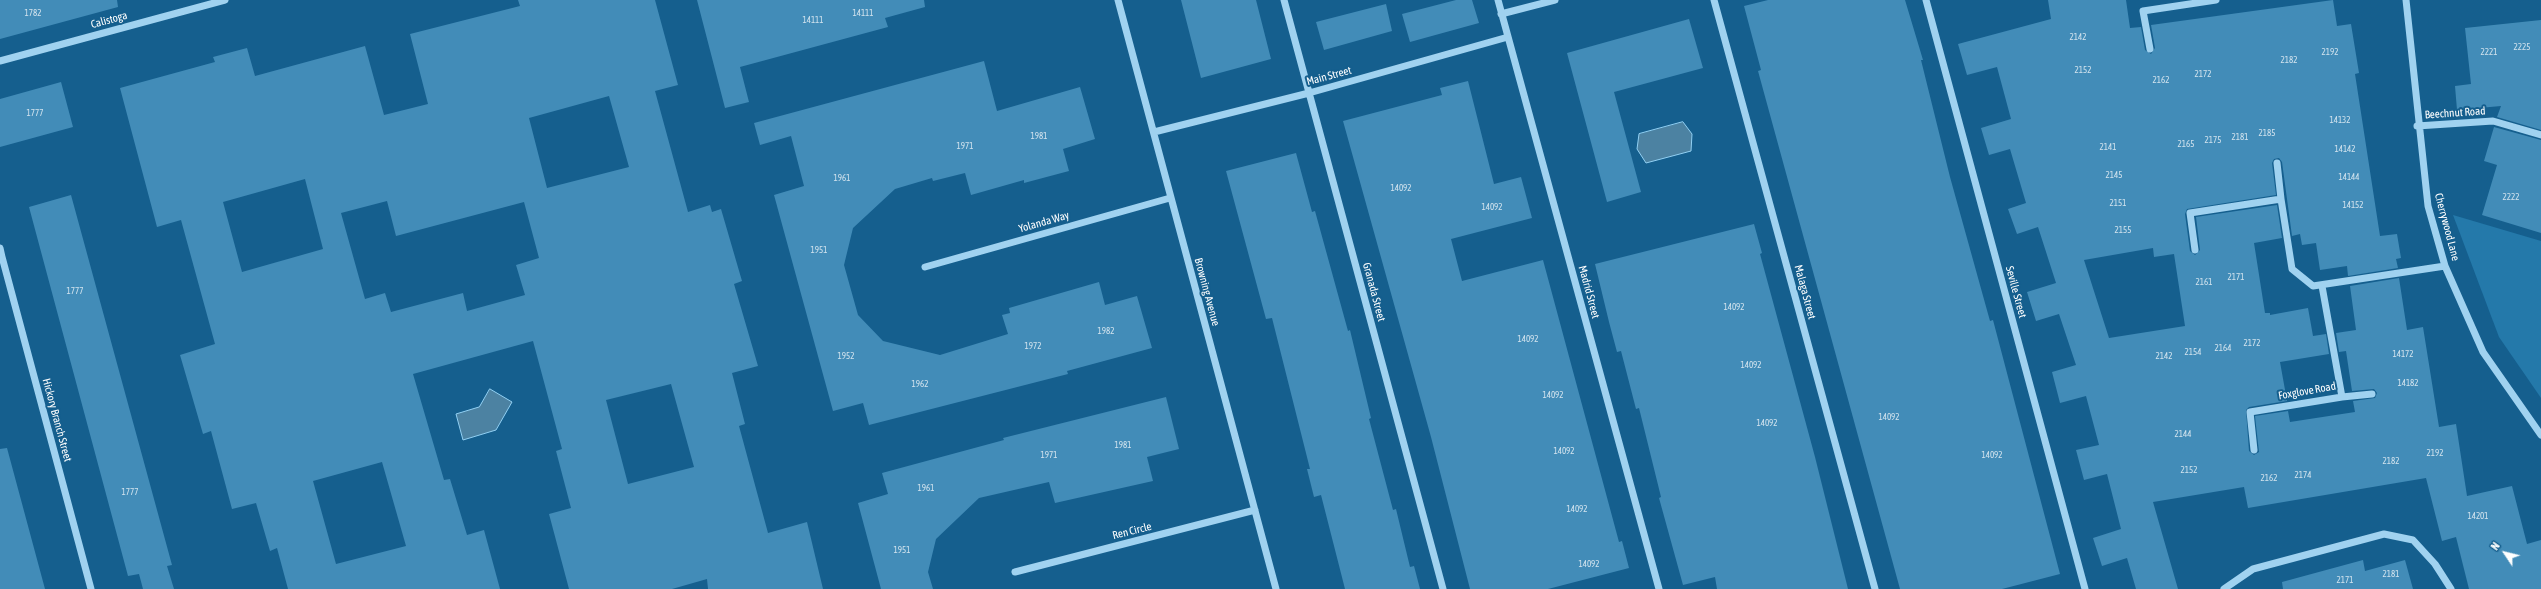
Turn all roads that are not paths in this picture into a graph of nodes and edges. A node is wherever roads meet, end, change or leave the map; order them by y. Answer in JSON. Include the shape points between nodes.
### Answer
{"nodes":[{"id":1,"x":224,"y":0,"type":"edge"},
{"id":2,"x":1118,"y":0,"type":"edge"},
{"id":3,"x":1284,"y":0,"type":"edge"},
{"id":4,"x":1498,"y":0,"type":"edge"},
{"id":5,"x":1555,"y":0,"type":"edge"},
{"id":6,"x":1714,"y":0,"type":"edge"},
{"id":7,"x":1926,"y":0,"type":"edge"},
{"id":8,"x":2216,"y":0,"type":"edge"},
{"id":9,"x":2406,"y":0,"type":"edge"},
{"id":10,"x":1502,"y":14,"type":"junction"},
{"id":11,"x":1508,"y":38,"type":"junction"},
{"id":12,"x":2150,"y":49,"type":"dead end"},
{"id":13,"x":0,"y":61,"type":"edge"},
{"id":14,"x":1309,"y":93,"type":"junction"},
{"id":15,"x":2418,"y":126,"type":"junction"},
{"id":16,"x":1154,"y":132,"type":"junction"},
{"id":17,"x":2541,"y":135,"type":"edge"},
{"id":18,"x":2277,"y":163,"type":"dead end"},
{"id":19,"x":1170,"y":198,"type":"junction"},
{"id":20,"x":2282,"y":200,"type":"junction"},
{"id":21,"x":0,"y":248,"type":"edge"},
{"id":22,"x":2196,"y":250,"type":"dead end"},
{"id":23,"x":1,"y":257,"type":"edge"},
{"id":24,"x":2445,"y":266,"type":"junction"},
{"id":25,"x":925,"y":267,"type":"dead end"},
{"id":26,"x":2322,"y":286,"type":"junction"},
{"id":27,"x":2372,"y":394,"type":"dead end"},
{"id":28,"x":2342,"y":397,"type":"junction"},
{"id":29,"x":2541,"y":435,"type":"edge"},
{"id":30,"x":2254,"y":450,"type":"dead end"},
{"id":31,"x":1255,"y":510,"type":"junction"},
{"id":32,"x":1015,"y":572,"type":"dead end"},
{"id":33,"x":91,"y":589,"type":"edge"},
{"id":34,"x":1276,"y":589,"type":"edge"},
{"id":35,"x":1442,"y":589,"type":"edge"},
{"id":36,"x":1659,"y":589,"type":"edge"},
{"id":37,"x":1875,"y":589,"type":"edge"},
{"id":38,"x":2085,"y":589,"type":"edge"},
{"id":39,"x":2224,"y":589,"type":"edge"},
{"id":40,"x":2451,"y":589,"type":"edge"}],
"edges":[{"from":1,"to":13,"type":"street","name":"Calistoga"},
{"from":2,"to":16,"type":"street","name":"Browning Avenue"},
{"from":3,"to":14,"type":"street","name":"Granada Street"},
{"from":4,"to":10,"type":"street","name":"Madrid Street"},
{"from":5,"to":10,"type":"street"},
{"from":6,"to":37,"type":"street","name":"Malaga Street"},
{"from":7,"to":38,"type":"street","name":"Seville Street"},
{"from":8,"to":12,"type":"street","via":[[2143,11]]},
{"from":9,"to":15,"type":"street","name":"Cherrywood Lane"},
{"from":10,"to":11,"type":"street","name":"Madrid Street"},
{"from":11,"to":14,"type":"street","name":"Main Street"},
{"from":11,"to":36,"type":"street","name":"Madrid Street"},
{"from":14,"to":16,"type":"street","name":"Main Street"},
{"from":14,"to":35,"type":"street","name":"Granada Street"},
{"from":15,"to":17,"type":"street","name":"Beechnut Road","via":[[2493,121]]},
{"from":15,"to":24,"type":"street","name":"Cherrywood Lane","via":[[2428,206]]},
{"from":16,"to":19,"type":"street","name":"Browning Avenue"},
{"from":18,"to":20,"type":"street"},
{"from":19,"to":25,"type":"street","name":"Yolanda Way"},
{"from":19,"to":31,"type":"street","name":"Browning Avenue"},
{"from":20,"to":22,"type":"street","via":[[2190,213]]},
{"from":20,"to":26,"type":"street","via":[[2292,269],[2314,286]]},
{"from":21,"to":23,"type":"street","name":"Hickory Branch Street"},
{"from":23,"to":33,"type":"street","name":"Hickory Branch Street"},
{"from":24,"to":26,"type":"street"},
{"from":24,"to":29,"type":"street","name":"Cherrywood Lane","via":[[2483,352]]},
{"from":26,"to":28,"type":"street","name":"Foxglove Road"},
{"from":27,"to":28,"type":"street"},
{"from":28,"to":30,"type":"street","name":"Foxglove Road","via":[[2250,412]]},
{"from":31,"to":32,"type":"street","name":"Ren Circle"},
{"from":31,"to":34,"type":"street","name":"Browning Avenue"},
{"from":39,"to":40,"type":"street","via":[[2253,569],[2384,534],[2413,540],[2435,564]]}]}
